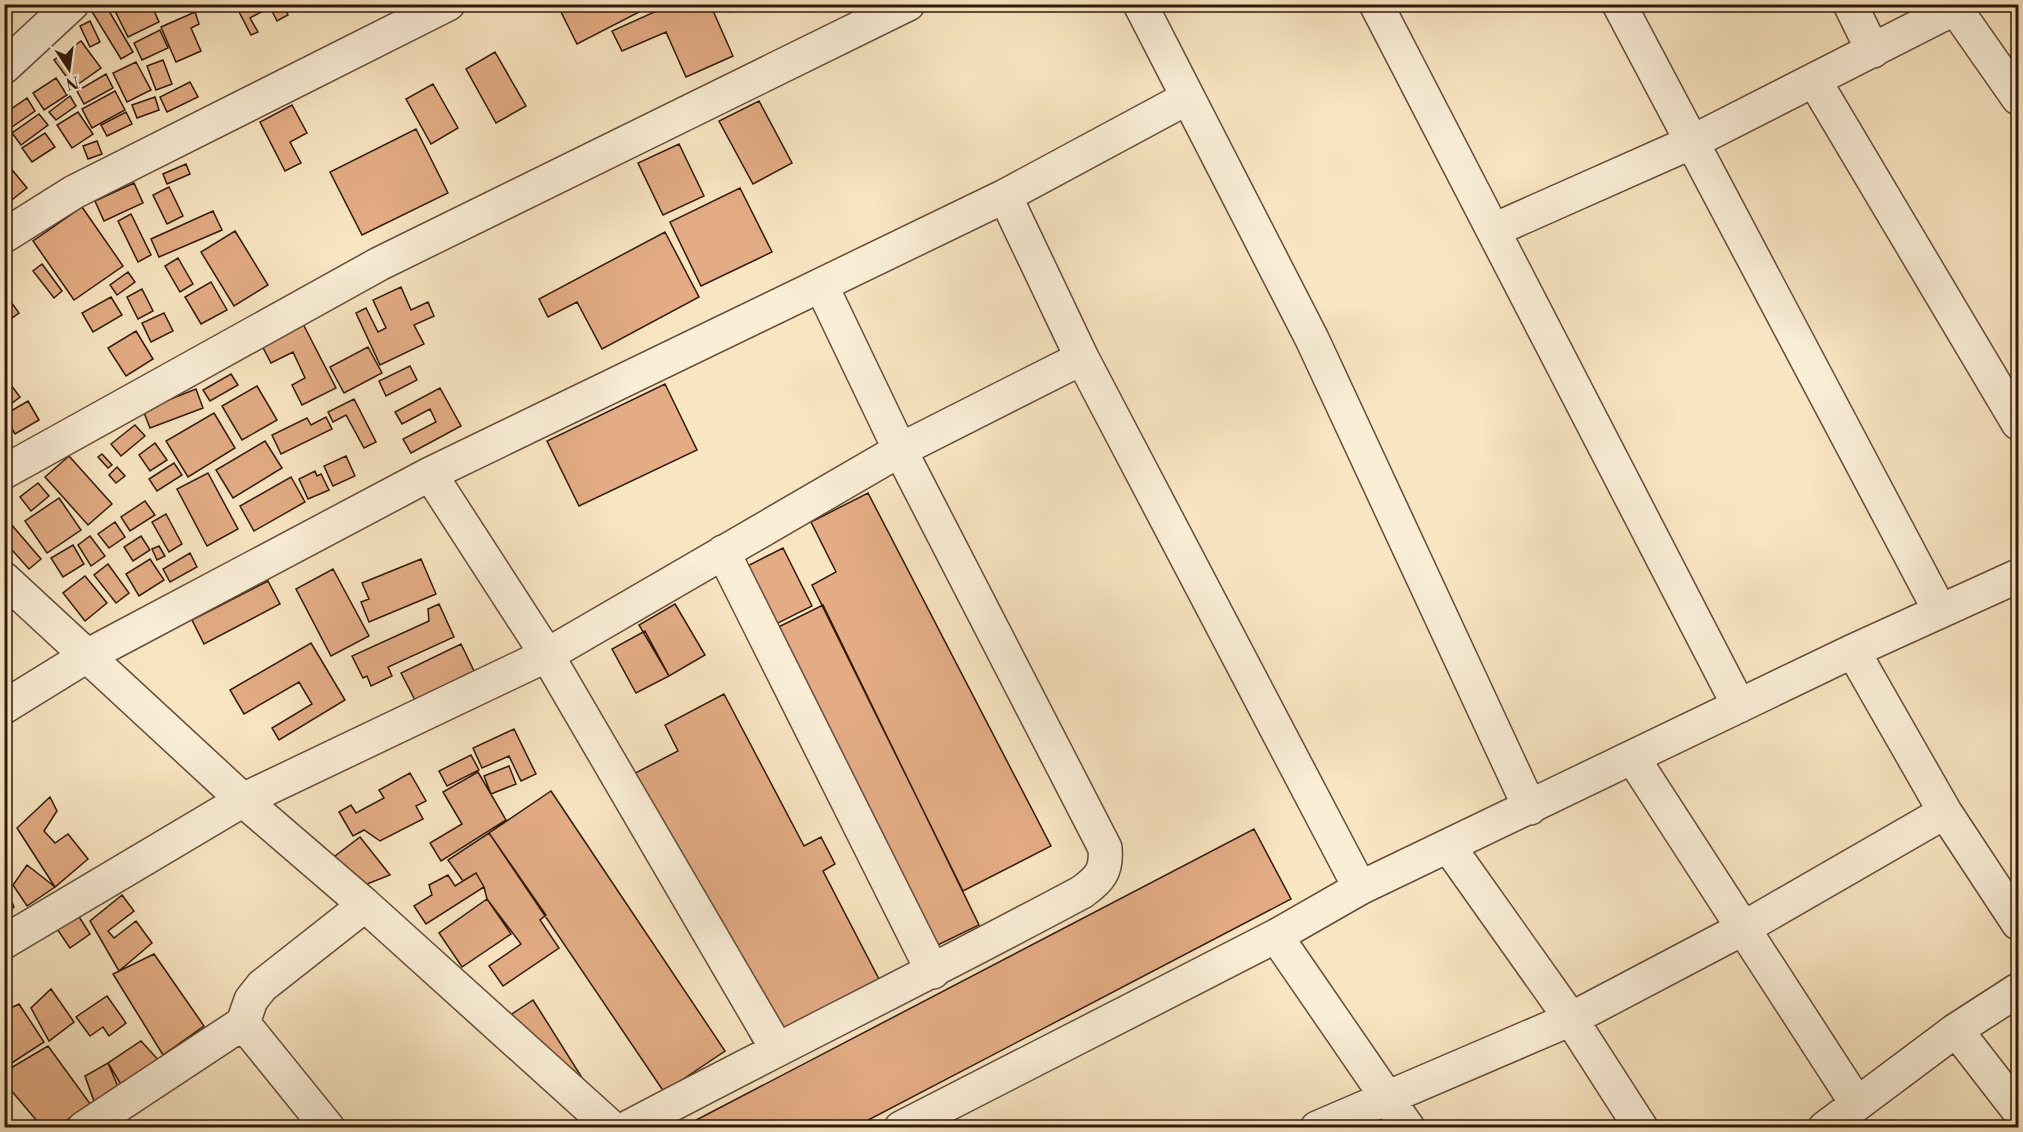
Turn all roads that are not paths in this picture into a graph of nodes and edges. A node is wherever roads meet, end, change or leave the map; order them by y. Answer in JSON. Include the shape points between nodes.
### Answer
{"nodes":[{"id":1,"x":72,"y":4,"type":"edge"},
{"id":2,"x":448,"y":4,"type":"edge"},
{"id":3,"x":908,"y":4,"type":"edge"},
{"id":4,"x":1140,"y":4,"type":"edge"},
{"id":5,"x":1376,"y":4,"type":"edge"},
{"id":6,"x":1619,"y":4,"type":"edge"},
{"id":7,"x":1850,"y":4,"type":"edge"},
{"id":8,"x":1959,"y":6,"type":"edge"},
{"id":9,"x":1873,"y":51,"type":"junction"},
{"id":10,"x":4,"y":67,"type":"edge"},
{"id":11,"x":1814,"y":80,"type":"junction"},
{"id":12,"x":1187,"y":98,"type":"junction"},
{"id":13,"x":2019,"y":98,"type":"edge"},
{"id":14,"x":1692,"y":142,"type":"junction"},
{"id":15,"x":1005,"y":196,"type":"junction"},
{"id":16,"x":1494,"y":230,"type":"junction"},
{"id":17,"x":4,"y":236,"type":"edge"},
{"id":18,"x":821,"y":285,"type":"junction"},
{"id":19,"x":1082,"y":358,"type":"junction"},
{"id":20,"x":2019,"y":423,"type":"edge"},
{"id":21,"x":900,"y":450,"type":"junction"},
{"id":22,"x":4,"y":472,"type":"edge"},
{"id":23,"x":430,"y":474,"type":"junction"},
{"id":24,"x":723,"y":552,"type":"junction"},
{"id":25,"x":4,"y":579,"type":"edge"},
{"id":26,"x":2016,"y":582,"type":"edge"},
{"id":27,"x":1940,"y":610,"type":"junction"},
{"id":28,"x":1853,"y":651,"type":"junction"},
{"id":29,"x":547,"y":655,"type":"junction"},
{"id":30,"x":85,"y":657,"type":"junction"},
{"id":31,"x":1739,"y":706,"type":"junction"},
{"id":32,"x":4,"y":707,"type":"edge"},
{"id":33,"x":1633,"y":758,"type":"junction"},
{"id":34,"x":243,"y":800,"type":"junction"},
{"id":35,"x":1530,"y":808,"type":"junction"},
{"id":36,"x":1945,"y":812,"type":"junction"},
{"id":37,"x":1449,"y":847,"type":"junction"},
{"id":38,"x":1360,"y":888,"type":"junction"},
{"id":39,"x":365,"y":905,"type":"junction"},
{"id":40,"x":2019,"y":923,"type":"edge"},
{"id":41,"x":1742,"y":929,"type":"junction"},
{"id":42,"x":1276,"y":936,"type":"junction"},
{"id":43,"x":4,"y":942,"type":"edge"},
{"id":44,"x":933,"y":972,"type":"junction"},
{"id":45,"x":2019,"y":990,"type":"edge"},
{"id":46,"x":1571,"y":1019,"type":"junction"},
{"id":47,"x":243,"y":1023,"type":"junction"},
{"id":48,"x":1956,"y":1030,"type":"junction"},
{"id":49,"x":777,"y":1049,"type":"junction"},
{"id":50,"x":1386,"y":1098,"type":"junction"},
{"id":51,"x":1857,"y":1104,"type":"junction"},
{"id":52,"x":2019,"y":1110,"type":"edge"},
{"id":53,"x":84,"y":1128,"type":"edge"},
{"id":54,"x":328,"y":1128,"type":"edge"},
{"id":55,"x":612,"y":1128,"type":"edge"},
{"id":56,"x":627,"y":1128,"type":"edge"},
{"id":57,"x":901,"y":1128,"type":"edge"},
{"id":58,"x":1317,"y":1128,"type":"edge"},
{"id":59,"x":1408,"y":1128,"type":"edge"},
{"id":60,"x":1641,"y":1128,"type":"edge"},
{"id":61,"x":1825,"y":1128,"type":"edge"}],
"edges":[{"from":1,"to":10,"type":"street"},
{"from":2,"to":17,"type":"street","via":[[104,176]]},
{"from":3,"to":22,"type":"street","via":[[379,264]]},
{"from":4,"to":12,"type":"street"},
{"from":5,"to":16,"type":"street"},
{"from":6,"to":14,"type":"street"},
{"from":7,"to":9,"type":"street"},
{"from":8,"to":9,"type":"street"},
{"from":8,"to":13,"type":"street"},
{"from":9,"to":11,"type":"street"},
{"from":11,"to":14,"type":"street"},
{"from":11,"to":20,"type":"street"},
{"from":12,"to":15,"type":"street"},
{"from":12,"to":35,"type":"street","via":[[1312,339]]},
{"from":14,"to":16,"type":"street"},
{"from":14,"to":27,"type":"street"},
{"from":15,"to":18,"type":"street"},
{"from":15,"to":19,"type":"street"},
{"from":16,"to":31,"type":"street"},
{"from":18,"to":21,"type":"street"},
{"from":18,"to":23,"type":"street"},
{"from":19,"to":21,"type":"street"},
{"from":19,"to":38,"type":"street"},
{"from":21,"to":24,"type":"street"},
{"from":21,"to":44,"type":"street","via":[[1105,848],[1106,864],[1101,878],[1082,892]]},
{"from":23,"to":29,"type":"street"},
{"from":23,"to":30,"type":"street"},
{"from":24,"to":29,"type":"street"},
{"from":24,"to":44,"type":"street"},
{"from":25,"to":30,"type":"street"},
{"from":26,"to":27,"type":"street"},
{"from":27,"to":28,"type":"street"},
{"from":28,"to":31,"type":"street"},
{"from":28,"to":36,"type":"street"},
{"from":29,"to":34,"type":"street"},
{"from":29,"to":49,"type":"street"},
{"from":30,"to":32,"type":"street"},
{"from":30,"to":34,"type":"street"},
{"from":31,"to":33,"type":"street"},
{"from":33,"to":35,"type":"street"},
{"from":33,"to":41,"type":"street"},
{"from":34,"to":39,"type":"street"},
{"from":34,"to":43,"type":"street"},
{"from":35,"to":37,"type":"street"},
{"from":36,"to":40,"type":"street"},
{"from":36,"to":41,"type":"street"},
{"from":37,"to":38,"type":"street"},
{"from":37,"to":46,"type":"street"},
{"from":38,"to":42,"type":"street"},
{"from":39,"to":47,"type":"street","via":[[261,986]]},
{"from":39,"to":55,"type":"street"},
{"from":41,"to":46,"type":"street"},
{"from":41,"to":51,"type":"street"},
{"from":42,"to":50,"type":"street"},
{"from":42,"to":57,"type":"street"},
{"from":44,"to":49,"type":"street"},
{"from":45,"to":48,"type":"street"},
{"from":46,"to":50,"type":"street"},
{"from":46,"to":60,"type":"street"},
{"from":47,"to":53,"type":"street"},
{"from":47,"to":54,"type":"street"},
{"from":48,"to":51,"type":"street"},
{"from":48,"to":52,"type":"street"},
{"from":49,"to":56,"type":"street"},
{"from":50,"to":58,"type":"street"},
{"from":50,"to":59,"type":"street"},
{"from":51,"to":61,"type":"street"}]}
